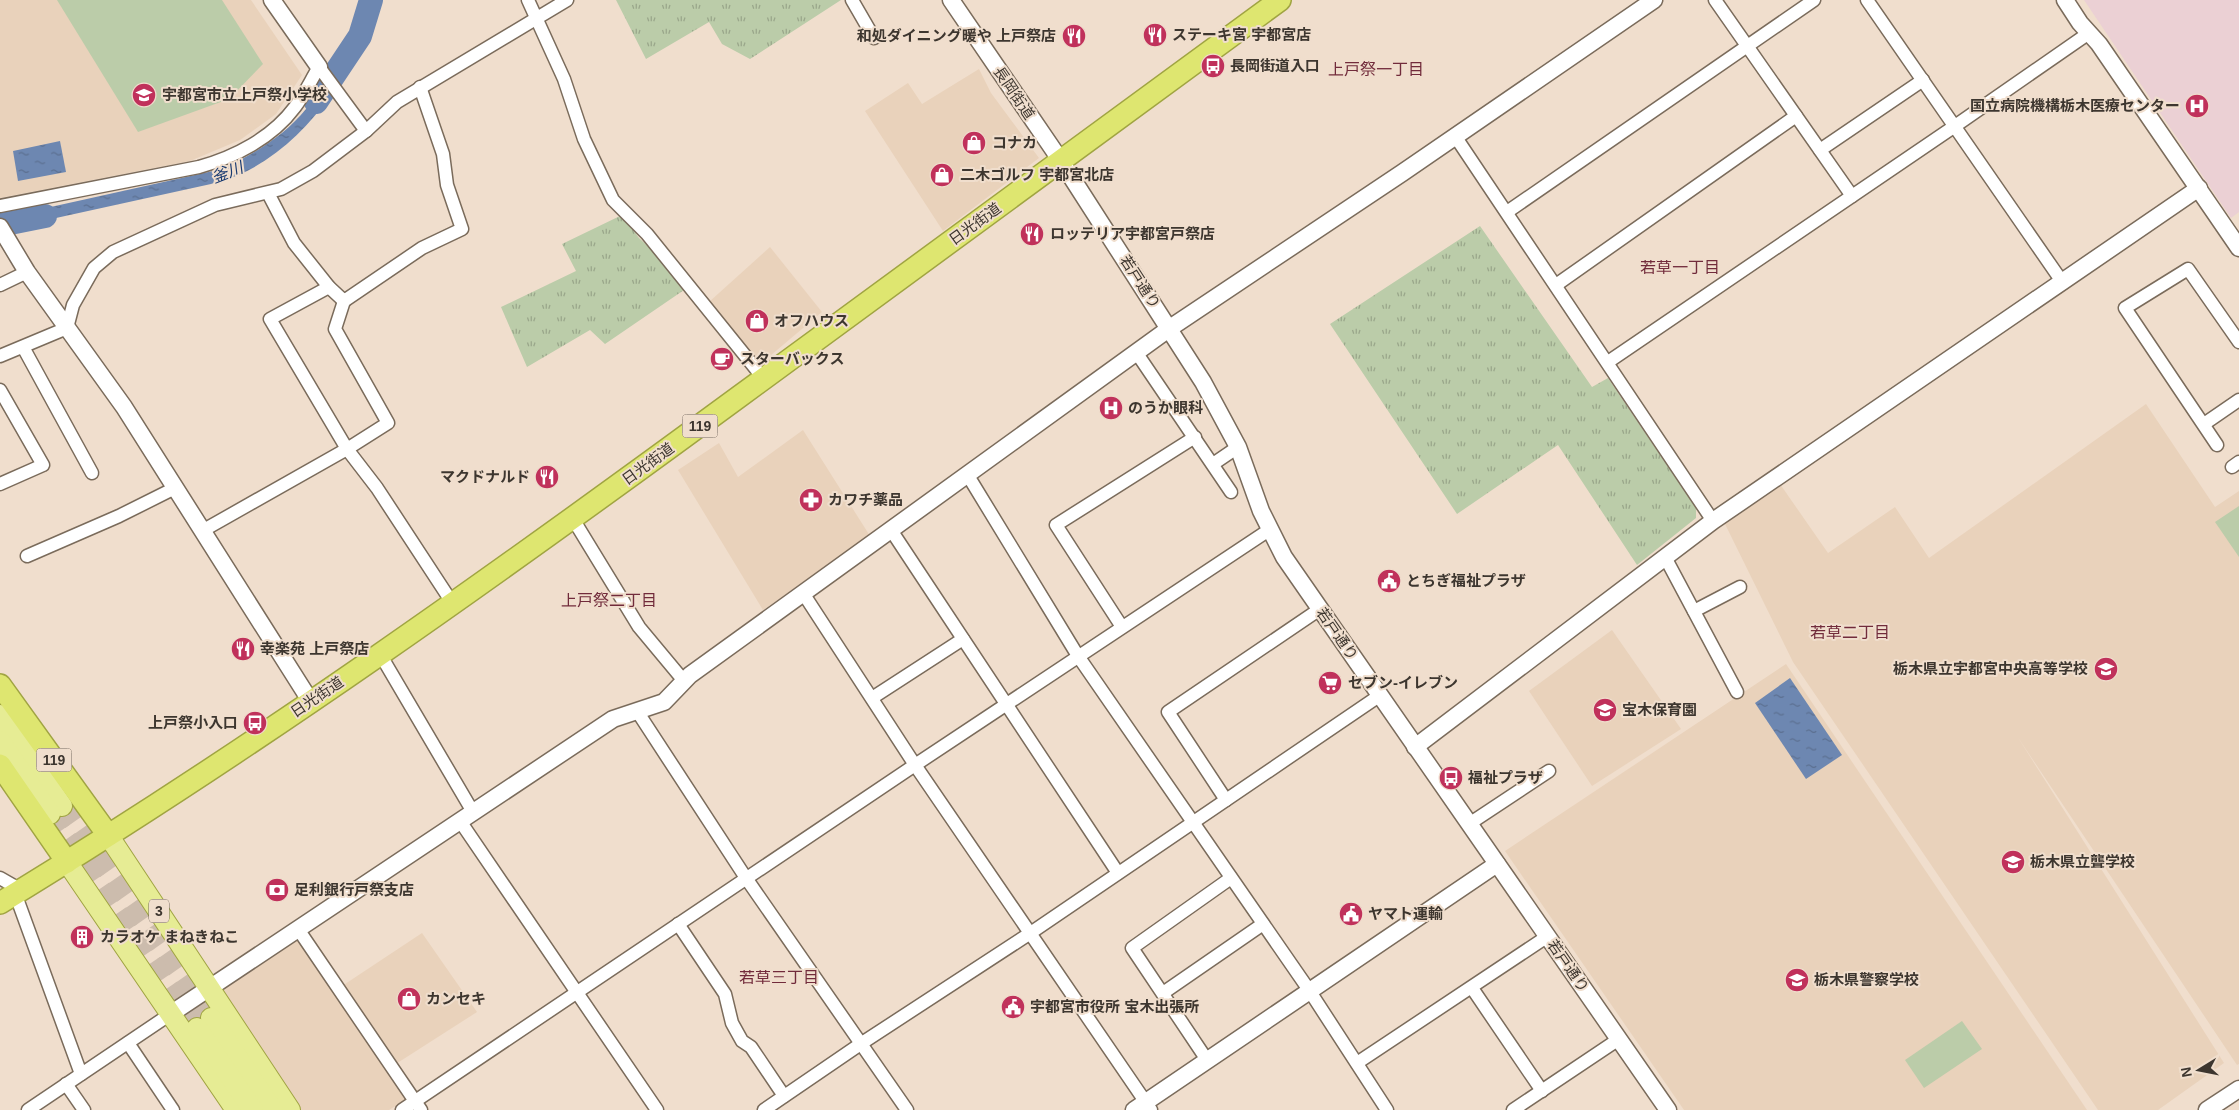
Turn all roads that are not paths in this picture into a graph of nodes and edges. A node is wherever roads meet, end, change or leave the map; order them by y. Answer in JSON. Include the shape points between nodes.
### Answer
{"nodes":[{"id":1,"x":272,"y":0,"type":"edge"},
{"id":2,"x":528,"y":0,"type":"edge"},
{"id":3,"x":567,"y":0,"type":"edge"},
{"id":4,"x":852,"y":0,"type":"edge"},
{"id":5,"x":951,"y":0,"type":"edge"},
{"id":6,"x":1280,"y":0,"type":"edge"},
{"id":7,"x":1654,"y":0,"type":"edge"},
{"id":8,"x":1715,"y":0,"type":"edge"},
{"id":9,"x":1814,"y":0,"type":"edge"},
{"id":10,"x":1867,"y":0,"type":"edge"},
{"id":11,"x":2065,"y":0,"type":"edge"},
{"id":12,"x":536,"y":17,"type":"junction"},
{"id":13,"x":2088,"y":32,"type":"junction"},
{"id":14,"x":874,"y":38,"type":"dead end"},
{"id":15,"x":1747,"y":45,"type":"junction"},
{"id":16,"x":319,"y":67,"type":"junction"},
{"id":17,"x":1923,"y":80,"type":"junction"},
{"id":18,"x":420,"y":88,"type":"junction"},
{"id":19,"x":1796,"y":116,"type":"junction"},
{"id":20,"x":1955,"y":126,"type":"junction"},
{"id":21,"x":366,"y":131,"type":"junction"},
{"id":22,"x":1455,"y":136,"type":"junction"},
{"id":23,"x":1820,"y":150,"type":"junction"},
{"id":24,"x":1061,"y":161,"type":"junction"},
{"id":25,"x":2199,"y":188,"type":"junction"},
{"id":26,"x":268,"y":193,"type":"junction"},
{"id":27,"x":1852,"y":196,"type":"junction"},
{"id":28,"x":0,"y":206,"type":"edge"},
{"id":29,"x":1506,"y":212,"type":"junction"},
{"id":30,"x":0,"y":228,"type":"edge"},
{"id":31,"x":2239,"y":248,"type":"edge"},
{"id":32,"x":28,"y":272,"type":"junction"},
{"id":33,"x":2063,"y":283,"type":"junction"},
{"id":34,"x":0,"y":285,"type":"edge"},
{"id":35,"x":1556,"y":285,"type":"junction"},
{"id":36,"x":329,"y":287,"type":"junction"},
{"id":37,"x":344,"y":301,"type":"junction"},
{"id":38,"x":67,"y":328,"type":"junction"},
{"id":39,"x":1170,"y":328,"type":"junction"},
{"id":40,"x":2239,"y":342,"type":"edge"},
{"id":41,"x":23,"y":347,"type":"junction"},
{"id":42,"x":1136,"y":352,"type":"junction"},
{"id":43,"x":0,"y":356,"type":"edge"},
{"id":44,"x":1608,"y":362,"type":"junction"},
{"id":45,"x":764,"y":379,"type":"junction"},
{"id":46,"x":0,"y":390,"type":"edge"},
{"id":47,"x":2239,"y":400,"type":"edge"},
{"id":48,"x":2204,"y":424,"type":"junction"},
{"id":49,"x":1195,"y":437,"type":"junction"},
{"id":50,"x":2217,"y":445,"type":"dead end"},
{"id":51,"x":1238,"y":447,"type":"junction"},
{"id":52,"x":347,"y":449,"type":"junction"},
{"id":53,"x":1213,"y":464,"type":"junction"},
{"id":54,"x":92,"y":473,"type":"dead end"},
{"id":55,"x":967,"y":474,"type":"junction"},
{"id":56,"x":0,"y":484,"type":"edge"},
{"id":57,"x":175,"y":488,"type":"junction"},
{"id":58,"x":1231,"y":492,"type":"dead end"},
{"id":59,"x":573,"y":519,"type":"junction"},
{"id":60,"x":1713,"y":521,"type":"junction"},
{"id":61,"x":891,"y":530,"type":"junction"},
{"id":62,"x":1269,"y":530,"type":"junction"},
{"id":63,"x":202,"y":531,"type":"junction"},
{"id":64,"x":27,"y":556,"type":"dead end"},
{"id":65,"x":1665,"y":557,"type":"junction"},
{"id":66,"x":1740,"y":587,"type":"dead end"},
{"id":67,"x":803,"y":593,"type":"junction"},
{"id":68,"x":453,"y":604,"type":"junction"},
{"id":69,"x":1320,"y":609,"type":"junction"},
{"id":70,"x":1694,"y":611,"type":"junction"},
{"id":71,"x":1122,"y":627,"type":"junction"},
{"id":72,"x":962,"y":639,"type":"junction"},
{"id":73,"x":380,"y":654,"type":"junction"},
{"id":74,"x":1078,"y":656,"type":"junction"},
{"id":75,"x":684,"y":681,"type":"junction"},
{"id":76,"x":0,"y":685,"type":"edge"},
{"id":77,"x":1737,"y":692,"type":"dead end"},
{"id":78,"x":1379,"y":696,"type":"junction"},
{"id":79,"x":872,"y":698,"type":"junction"},
{"id":80,"x":311,"y":702,"type":"junction"},
{"id":81,"x":1006,"y":704,"type":"junction"},
{"id":82,"x":637,"y":711,"type":"junction"},
{"id":83,"x":0,"y":715,"type":"edge"},
{"id":84,"x":0,"y":741,"type":"edge"},
{"id":85,"x":1415,"y":747,"type":"junction"},
{"id":86,"x":0,"y":764,"type":"edge"},
{"id":87,"x":915,"y":765,"type":"junction"},
{"id":88,"x":1549,"y":771,"type":"dead end"},
{"id":89,"x":1226,"y":800,"type":"junction"},
{"id":90,"x":466,"y":817,"type":"junction"},
{"id":91,"x":1192,"y":822,"type":"junction"},
{"id":92,"x":1469,"y":824,"type":"junction"},
{"id":93,"x":108,"y":835,"type":"junction"},
{"id":94,"x":67,"y":862,"type":"junction"},
{"id":95,"x":1497,"y":864,"type":"junction"},
{"id":96,"x":1118,"y":873,"type":"junction"},
{"id":97,"x":0,"y":878,"type":"edge"},
{"id":98,"x":746,"y":878,"type":"junction"},
{"id":99,"x":1231,"y":878,"type":"junction"},
{"id":100,"x":12,"y":895,"type":"edge"},
{"id":101,"x":678,"y":924,"type":"junction"},
{"id":102,"x":1263,"y":924,"type":"junction"},
{"id":103,"x":298,"y":929,"type":"junction"},
{"id":104,"x":1029,"y":934,"type":"junction"},
{"id":105,"x":1548,"y":936,"type":"junction"},
{"id":106,"x":210,"y":987,"type":"junction"},
{"id":107,"x":1472,"y":988,"type":"junction"},
{"id":108,"x":1309,"y":990,"type":"junction"},
{"id":109,"x":577,"y":992,"type":"junction"},
{"id":110,"x":1163,"y":993,"type":"junction"},
{"id":111,"x":169,"y":1015,"type":"junction"},
{"id":112,"x":1619,"y":1039,"type":"junction"},
{"id":113,"x":128,"y":1043,"type":"junction"},
{"id":114,"x":862,"y":1043,"type":"junction"},
{"id":115,"x":1207,"y":1060,"type":"junction"},
{"id":116,"x":1356,"y":1063,"type":"junction"},
{"id":117,"x":81,"y":1074,"type":"junction"},
{"id":118,"x":66,"y":1084,"type":"junction"},
{"id":119,"x":2239,"y":1088,"type":"edge"},
{"id":120,"x":1542,"y":1091,"type":"junction"},
{"id":121,"x":784,"y":1096,"type":"junction"},
{"id":122,"x":418,"y":1106,"type":"edge"},
{"id":123,"x":1143,"y":1107,"type":"edge"},
{"id":124,"x":28,"y":1110,"type":"edge"},
{"id":125,"x":84,"y":1110,"type":"edge"},
{"id":126,"x":173,"y":1110,"type":"edge"},
{"id":127,"x":236,"y":1110,"type":"edge"},
{"id":128,"x":253,"y":1110,"type":"edge"},
{"id":129,"x":273,"y":1110,"type":"edge"},
{"id":130,"x":290,"y":1110,"type":"edge"},
{"id":131,"x":402,"y":1110,"type":"edge"},
{"id":132,"x":656,"y":1110,"type":"edge"},
{"id":133,"x":764,"y":1110,"type":"edge"},
{"id":134,"x":907,"y":1110,"type":"edge"},
{"id":135,"x":1387,"y":1110,"type":"edge"},
{"id":136,"x":1514,"y":1110,"type":"edge"},
{"id":137,"x":1668,"y":1110,"type":"edge"},
{"id":138,"x":2207,"y":1110,"type":"edge"}],
"edges":[{"from":1,"to":16,"type":"street"},
{"from":2,"to":12,"type":"street"},
{"from":3,"to":12,"type":"street"},
{"from":4,"to":14,"type":"street"},
{"from":5,"to":24,"type":"street","name":"長岡街道"},
{"from":6,"to":24,"type":"highway","name":"日光街道","number":"119"},
{"from":7,"to":22,"type":"street"},
{"from":8,"to":15,"type":"street"},
{"from":9,"to":15,"type":"street"},
{"from":10,"to":17,"type":"street"},
{"from":11,"to":13,"type":"street"},
{"from":12,"to":18,"type":"street"},
{"from":12,"to":45,"type":"street","via":[[564,79],[584,139],[613,200],[648,234]]},
{"from":13,"to":20,"type":"street"},
{"from":13,"to":25,"type":"street"},
{"from":15,"to":19,"type":"street"},
{"from":15,"to":29,"type":"street"},
{"from":16,"to":21,"type":"street"},
{"from":16,"to":28,"type":"street","via":[[295,107],[272,131],[221,161]]},
{"from":17,"to":20,"type":"street"},
{"from":17,"to":23,"type":"street"},
{"from":18,"to":21,"type":"street","via":[[397,102]]},
{"from":18,"to":37,"type":"street","via":[[443,154],[448,185],[462,229],[422,248]]},
{"from":19,"to":23,"type":"street"},
{"from":19,"to":35,"type":"street"},
{"from":20,"to":27,"type":"street"},
{"from":20,"to":33,"type":"street"},
{"from":21,"to":26,"type":"street","via":[[313,171]]},
{"from":22,"to":29,"type":"street"},
{"from":22,"to":39,"type":"street"},
{"from":23,"to":27,"type":"street"},
{"from":24,"to":39,"type":"street","name":"若戸通り"},
{"from":24,"to":45,"type":"highway","name":"日光街道","number":"119"},
{"from":25,"to":31,"type":"street"},
{"from":25,"to":33,"type":"street"},
{"from":26,"to":36,"type":"street","via":[[294,243]]},
{"from":26,"to":38,"type":"street","via":[[215,205],[113,252],[94,268],[74,305]]},
{"from":27,"to":44,"type":"street"},
{"from":29,"to":35,"type":"street"},
{"from":30,"to":32,"type":"street"},
{"from":32,"to":34,"type":"street"},
{"from":32,"to":38,"type":"street"},
{"from":33,"to":60,"type":"street"},
{"from":35,"to":44,"type":"street"},
{"from":36,"to":37,"type":"street"},
{"from":36,"to":52,"type":"street","via":[[270,319]]},
{"from":37,"to":52,"type":"street","via":[[336,330],[388,423]]},
{"from":38,"to":41,"type":"street"},
{"from":38,"to":57,"type":"street","via":[[124,407]]},
{"from":39,"to":42,"type":"street"},
{"from":39,"to":51,"type":"street","name":"若戸通り"},
{"from":40,"to":48,"type":"street","via":[[2188,269],[2125,308]]},
{"from":41,"to":43,"type":"street"},
{"from":41,"to":54,"type":"street"},
{"from":42,"to":49,"type":"street"},
{"from":42,"to":55,"type":"street"},
{"from":44,"to":60,"type":"street"},
{"from":45,"to":59,"type":"highway","name":"日光街道","number":"119"},
{"from":46,"to":56,"type":"street","via":[[43,465]]},
{"from":47,"to":48,"type":"street"},
{"from":48,"to":50,"type":"street"},
{"from":49,"to":53,"type":"street"},
{"from":49,"to":71,"type":"street","via":[[1056,525]]},
{"from":51,"to":53,"type":"street"},
{"from":51,"to":62,"type":"street","name":"若戸通り"},
{"from":52,"to":63,"type":"street"},
{"from":52,"to":68,"type":"street","via":[[377,488]]},
{"from":53,"to":58,"type":"street"},
{"from":55,"to":61,"type":"street"},
{"from":55,"to":74,"type":"street"},
{"from":57,"to":63,"type":"street"},
{"from":57,"to":64,"type":"street"},
{"from":59,"to":68,"type":"highway","name":"日光街道","number":"119"},
{"from":59,"to":75,"type":"street","via":[[639,627]]},
{"from":60,"to":65,"type":"street"},
{"from":61,"to":67,"type":"street"},
{"from":61,"to":72,"type":"street"},
{"from":62,"to":69,"type":"street","name":"若戸通り"},
{"from":62,"to":71,"type":"street"},
{"from":63,"to":80,"type":"street"},
{"from":65,"to":70,"type":"street"},
{"from":65,"to":85,"type":"street"},
{"from":66,"to":70,"type":"street"},
{"from":67,"to":75,"type":"street"},
{"from":67,"to":79,"type":"street"},
{"from":68,"to":73,"type":"highway","name":"日光街道","number":"119"},
{"from":69,"to":78,"type":"street","name":"若戸通り"},
{"from":69,"to":89,"type":"street","via":[[1168,712]]},
{"from":70,"to":77,"type":"street"},
{"from":71,"to":74,"type":"street"},
{"from":72,"to":79,"type":"street"},
{"from":72,"to":81,"type":"street"},
{"from":73,"to":80,"type":"highway","name":"日光街道","number":"119"},
{"from":73,"to":90,"type":"street"},
{"from":74,"to":81,"type":"street"},
{"from":74,"to":91,"type":"street"},
{"from":75,"to":82,"type":"street","via":[[664,702]]},
{"from":76,"to":93,"type":"highway","number":"119"},
{"from":78,"to":85,"type":"street","name":"若戸通り"},
{"from":78,"to":89,"type":"street"},
{"from":79,"to":87,"type":"street"},
{"from":80,"to":93,"type":"highway","name":"日光街道","number":"119"},
{"from":81,"to":87,"type":"street"},
{"from":81,"to":96,"type":"street"},
{"from":82,"to":90,"type":"street","via":[[613,719]]},
{"from":82,"to":98,"type":"street"},
{"from":83,"to":84,"type":"main road","via":[[56,810]]},
{"from":85,"to":92,"type":"street","name":"若戸通り"},
{"from":86,"to":94,"type":"highway"},
{"from":87,"to":98,"type":"street"},
{"from":87,"to":104,"type":"street"},
{"from":88,"to":92,"type":"street"},
{"from":89,"to":91,"type":"street"},
{"from":90,"to":103,"type":"street"},
{"from":90,"to":109,"type":"street"},
{"from":91,"to":96,"type":"street"},
{"from":91,"to":99,"type":"street"},
{"from":92,"to":95,"type":"street","name":"若戸通り"},
{"from":93,"to":94,"type":"highway","name":"日光街道","number":"119"},
{"from":93,"to":106,"type":"main road","number":"3"},
{"from":94,"to":100,"type":"highway","name":"日光街道","number":"119"},
{"from":94,"to":111,"type":"main road"},
{"from":95,"to":105,"type":"street","name":"若戸通り"},
{"from":95,"to":108,"type":"street"},
{"from":96,"to":104,"type":"street"},
{"from":97,"to":100,"type":"street"},
{"from":98,"to":101,"type":"street"},
{"from":98,"to":114,"type":"street"},
{"from":99,"to":102,"type":"street"},
{"from":99,"to":110,"type":"street","via":[[1132,948]]},
{"from":100,"to":117,"type":"street"},
{"from":101,"to":109,"type":"street"},
{"from":101,"to":121,"type":"street","via":[[725,994],[732,1023],[742,1041],[751,1047]]},
{"from":102,"to":108,"type":"street"},
{"from":102,"to":110,"type":"street"},
{"from":103,"to":106,"type":"street"},
{"from":103,"to":122,"type":"street"},
{"from":104,"to":114,"type":"street"},
{"from":104,"to":123,"type":"street"},
{"from":105,"to":107,"type":"street"},
{"from":105,"to":112,"type":"street","name":"若戸通り"},
{"from":106,"to":111,"type":"street"},
{"from":106,"to":130,"type":"main road","number":"3"},
{"from":107,"to":116,"type":"street"},
{"from":107,"to":120,"type":"street"},
{"from":108,"to":115,"type":"street"},
{"from":108,"to":116,"type":"street"},
{"from":109,"to":122,"type":"street"},
{"from":109,"to":132,"type":"street"},
{"from":110,"to":115,"type":"street"},
{"from":111,"to":113,"type":"street"},
{"from":111,"to":127,"type":"main road"},
{"from":112,"to":120,"type":"street"},
{"from":112,"to":137,"type":"street","name":"若戸通り"},
{"from":113,"to":117,"type":"street"},
{"from":113,"to":126,"type":"street"},
{"from":114,"to":121,"type":"street"},
{"from":114,"to":134,"type":"street"},
{"from":115,"to":123,"type":"street"},
{"from":116,"to":135,"type":"street"},
{"from":117,"to":118,"type":"street"},
{"from":118,"to":124,"type":"street"},
{"from":118,"to":125,"type":"street"},
{"from":119,"to":138,"type":"street"},
{"from":120,"to":136,"type":"street"},
{"from":121,"to":133,"type":"street"},
{"from":122,"to":131,"type":"street"},
{"from":128,"to":129,"type":"main road","via":[[204,1023]]}]}
